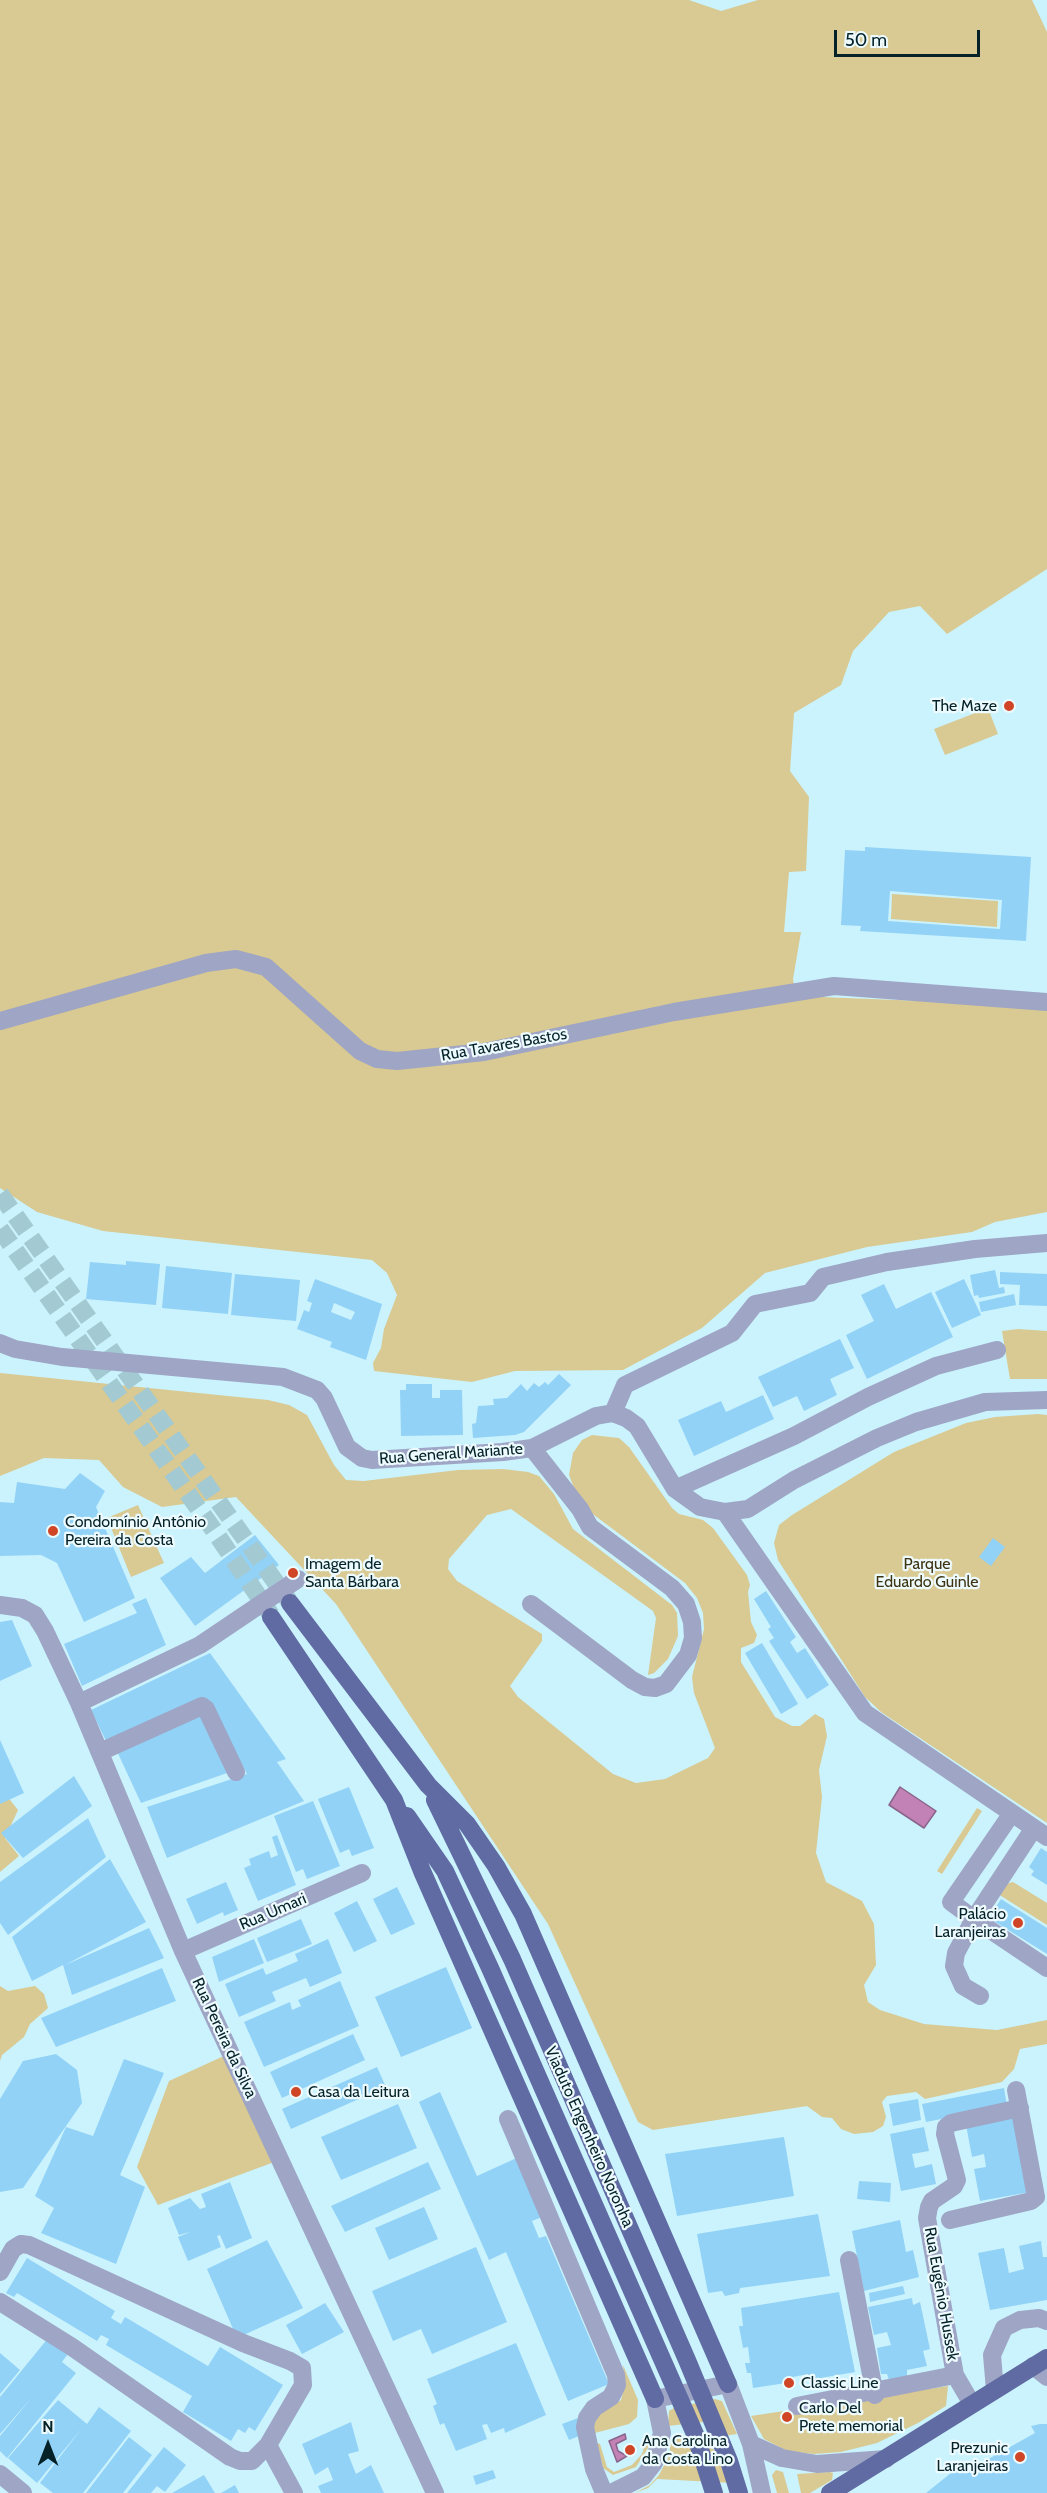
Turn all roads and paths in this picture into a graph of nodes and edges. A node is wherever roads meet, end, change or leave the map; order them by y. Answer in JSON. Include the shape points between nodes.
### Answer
{"nodes":[{"id":1,"x":1047,"y":1002,"type":"edge"},
{"id":2,"x":0,"y":1021,"type":"edge"},
{"id":3,"x":1047,"y":1243,"type":"edge"},
{"id":4,"x":0,"y":1343,"type":"edge"},
{"id":5,"x":997,"y":1350,"type":"dead end"},
{"id":6,"x":1047,"y":1400,"type":"edge"},
{"id":7,"x":613,"y":1413,"type":"junction"},
{"id":8,"x":532,"y":1448,"type":"junction"},
{"id":9,"x":675,"y":1489,"type":"junction"},
{"id":10,"x":725,"y":1512,"type":"junction"},
{"id":11,"x":298,"y":1580,"type":"dead end"},
{"id":12,"x":290,"y":1603,"type":"tunnel mouth"},
{"id":13,"x":531,"y":1604,"type":"dead end"},
{"id":14,"x":0,"y":1605,"type":"edge"},
{"id":15,"x":271,"y":1617,"type":"tunnel mouth"},
{"id":16,"x":79,"y":1703,"type":"junction"},
{"id":17,"x":100,"y":1752,"type":"junction"},
{"id":18,"x":236,"y":1772,"type":"dead end"},
{"id":19,"x":428,"y":1785,"type":"junction"},
{"id":20,"x":394,"y":1800,"type":"junction"},
{"id":21,"x":1012,"y":1813,"type":"junction"},
{"id":22,"x":1041,"y":1832,"type":"edge"},
{"id":23,"x":362,"y":1873,"type":"dead end"},
{"id":24,"x":974,"y":1919,"type":"junction"},
{"id":25,"x":183,"y":1951,"type":"junction"},
{"id":26,"x":1047,"y":1968,"type":"edge"},
{"id":27,"x":980,"y":1996,"type":"dead end"},
{"id":28,"x":508,"y":2120,"type":"dead end"},
{"id":29,"x":950,"y":2220,"type":"dead end"},
{"id":30,"x":849,"y":2260,"type":"dead end"},
{"id":31,"x":0,"y":2272,"type":"edge"},
{"id":32,"x":0,"y":2302,"type":"edge"},
{"id":33,"x":1047,"y":2321,"type":"edge"},
{"id":34,"x":1042,"y":2367,"type":"edge"},
{"id":35,"x":955,"y":2375,"type":"junction"},
{"id":36,"x":728,"y":2385,"type":"junction"},
{"id":37,"x":994,"y":2390,"type":"junction"},
{"id":38,"x":875,"y":2393,"type":"junction"},
{"id":39,"x":655,"y":2399,"type":"junction"},
{"id":40,"x":972,"y":2404,"type":"junction"},
{"id":41,"x":797,"y":2406,"type":"dead end"},
{"id":42,"x":751,"y":2444,"type":"junction"},
{"id":43,"x":268,"y":2445,"type":"junction"},
{"id":44,"x":886,"y":2459,"type":"junction"},
{"id":45,"x":0,"y":2474,"type":"edge"},
{"id":46,"x":22,"y":2493,"type":"edge"},
{"id":47,"x":294,"y":2493,"type":"edge"},
{"id":48,"x":435,"y":2493,"type":"edge"},
{"id":49,"x":604,"y":2493,"type":"edge"},
{"id":50,"x":611,"y":2493,"type":"edge"},
{"id":51,"x":714,"y":2493,"type":"edge"},
{"id":52,"x":739,"y":2493,"type":"edge"},
{"id":53,"x":762,"y":2493,"type":"edge"},
{"id":54,"x":830,"y":2493,"type":"edge"}],
"edges":[{"from":1,"to":2,"type":"street","name":"Rua Tavares Bastos","via":[[834,986],[674,1012],[484,1052],[397,1061],[377,1059],[360,1051],[266,967],[236,960],[206,963]]},
{"from":3,"to":7,"type":"street","via":[[887,1262],[824,1277],[810,1293],[755,1304],[732,1334],[625,1385]]},
{"from":4,"to":8,"type":"street","name":"Rua General Mariante","via":[[62,1357],[283,1377],[317,1390],[347,1447],[372,1460]]},
{"from":5,"to":9,"type":"street","via":[[936,1366],[795,1436]]},
{"from":6,"to":10,"type":"street","via":[[985,1402],[916,1422],[794,1479],[748,1509]]},
{"from":7,"to":8,"type":"street","name":"Rua General Mariante","via":[[596,1416]]},
{"from":7,"to":9,"type":"street","via":[[637,1426]]},
{"from":8,"to":13,"type":"street","via":[[590,1527],[672,1588],[686,1604],[693,1638],[688,1655],[666,1684],[645,1687]]},
{"from":9,"to":10,"type":"street","via":[[700,1507]]},
{"from":10,"to":21,"type":"street","via":[[865,1713]]},
{"from":11,"to":16,"type":"street","via":[[200,1645]]},
{"from":12,"to":19,"type":"main road"},
{"from":14,"to":16,"type":"street","name":"Rua Pereira da Silva","via":[[22,1608],[35,1615]]},
{"from":15,"to":20,"type":"main road"},
{"from":16,"to":17,"type":"street","name":"Rua Pereira da Silva"},
{"from":17,"to":18,"type":"street","via":[[202,1706]]},
{"from":17,"to":25,"type":"street","name":"Rua Pereira da Silva"},
{"from":19,"to":36,"type":"main road","via":[[467,1824],[523,1914]]},
{"from":19,"to":52,"type":"main road","name":"Viaduto Engenheiro Noronha","via":[[512,1959],[687,2360]]},
{"from":20,"to":39,"type":"main road"},
{"from":20,"to":51,"type":"main road","name":"Viaduto Engenheiro Noronha","via":[[445,1871],[490,1968],[695,2434]]},
{"from":21,"to":22,"type":"street"},
{"from":21,"to":24,"type":"street","via":[[951,1902]]},
{"from":22,"to":24,"type":"street"},
{"from":23,"to":25,"type":"street","name":"Rua Umari"},
{"from":24,"to":26,"type":"street"},
{"from":24,"to":27,"type":"street","via":[[956,1953],[954,1966],[963,1986]]},
{"from":25,"to":48,"type":"street","name":"Rua Pereira da Silva"},
{"from":28,"to":49,"type":"street","via":[[616,2375],[611,2397],[594,2408],[585,2427]]},
{"from":29,"to":35,"type":"street","name":"Rua Eugênio Hussek","via":[[1036,2197],[1018,2099],[946,2127],[957,2180],[932,2201],[927,2218]]},
{"from":30,"to":38,"type":"street"},
{"from":31,"to":43,"type":"street","via":[[13,2249],[29,2245],[296,2364],[304,2374],[303,2385]]},
{"from":32,"to":43,"type":"street","via":[[230,2457],[252,2461]]},
{"from":33,"to":37,"type":"street","via":[[1020,2320],[1004,2328],[992,2355]]},
{"from":34,"to":37,"type":"main road"},
{"from":35,"to":38,"type":"street"},
{"from":35,"to":40,"type":"street","name":"Rua Eugênio Hussek"},
{"from":36,"to":39,"type":"street"},
{"from":36,"to":42,"type":"street"},
{"from":37,"to":40,"type":"main road"},
{"from":38,"to":41,"type":"street"},
{"from":39,"to":50,"type":"street","via":[[662,2433],[654,2463],[643,2477]]},
{"from":40,"to":44,"type":"main road"},
{"from":42,"to":44,"type":"street","via":[[782,2458],[809,2463]]},
{"from":42,"to":53,"type":"street"},
{"from":43,"to":47,"type":"street"},
{"from":44,"to":54,"type":"main road"},
{"from":45,"to":46,"type":"street"}]}
